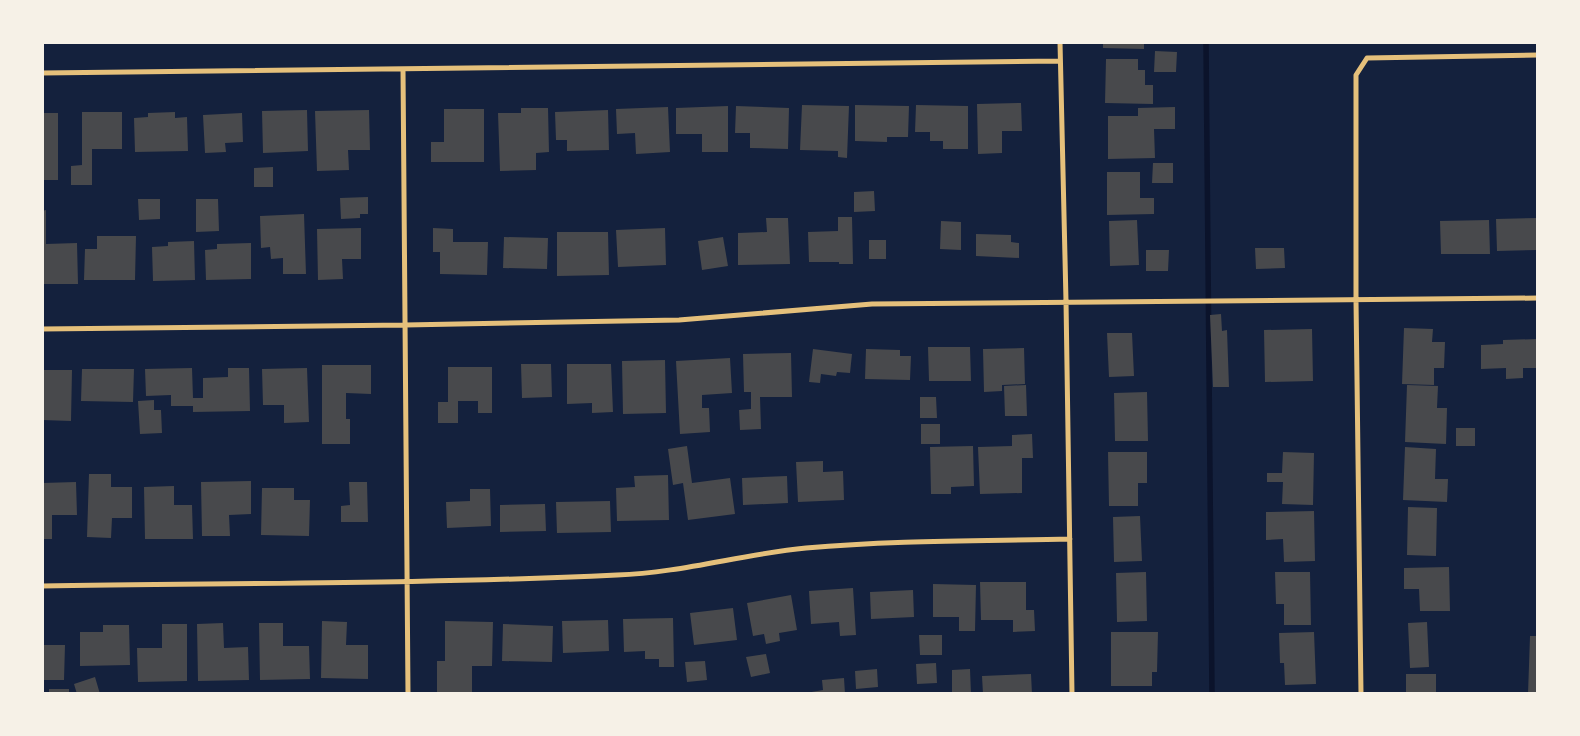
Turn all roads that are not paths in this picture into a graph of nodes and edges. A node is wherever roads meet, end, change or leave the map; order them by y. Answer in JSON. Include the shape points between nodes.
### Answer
{"nodes":[{"id":1,"x":1060,"y":42,"type":"edge"},
{"id":2,"x":1538,"y":56,"type":"edge"},
{"id":3,"x":1060,"y":61,"type":"junction"},
{"id":4,"x":403,"y":69,"type":"junction"},
{"id":5,"x":42,"y":72,"type":"edge"},
{"id":6,"x":1538,"y":298,"type":"edge"},
{"id":7,"x":1356,"y":300,"type":"junction"},
{"id":8,"x":1066,"y":301,"type":"junction"},
{"id":9,"x":405,"y":325,"type":"junction"},
{"id":10,"x":42,"y":329,"type":"edge"},
{"id":11,"x":1070,"y":539,"type":"junction"},
{"id":12,"x":407,"y":581,"type":"junction"},
{"id":13,"x":42,"y":586,"type":"edge"},
{"id":14,"x":408,"y":694,"type":"edge"},
{"id":15,"x":1072,"y":694,"type":"edge"},
{"id":16,"x":1361,"y":694,"type":"edge"}],
"edges":[{"from":1,"to":3,"type":"street"},
{"from":2,"to":7,"type":"street","via":[[1366,58],[1356,75]]},
{"from":3,"to":4,"type":"street"},
{"from":3,"to":8,"type":"street"},
{"from":4,"to":5,"type":"street"},
{"from":4,"to":9,"type":"street"},
{"from":6,"to":7,"type":"street"},
{"from":7,"to":8,"type":"street"},
{"from":7,"to":16,"type":"street"},
{"from":8,"to":9,"type":"street","via":[[872,304],[679,320]]},
{"from":8,"to":11,"type":"street"},
{"from":9,"to":10,"type":"street"},
{"from":9,"to":12,"type":"street"},
{"from":11,"to":12,"type":"street","via":[[847,545],[803,548],[620,575]]},
{"from":11,"to":15,"type":"street"},
{"from":12,"to":13,"type":"street"},
{"from":12,"to":14,"type":"street"}]}
